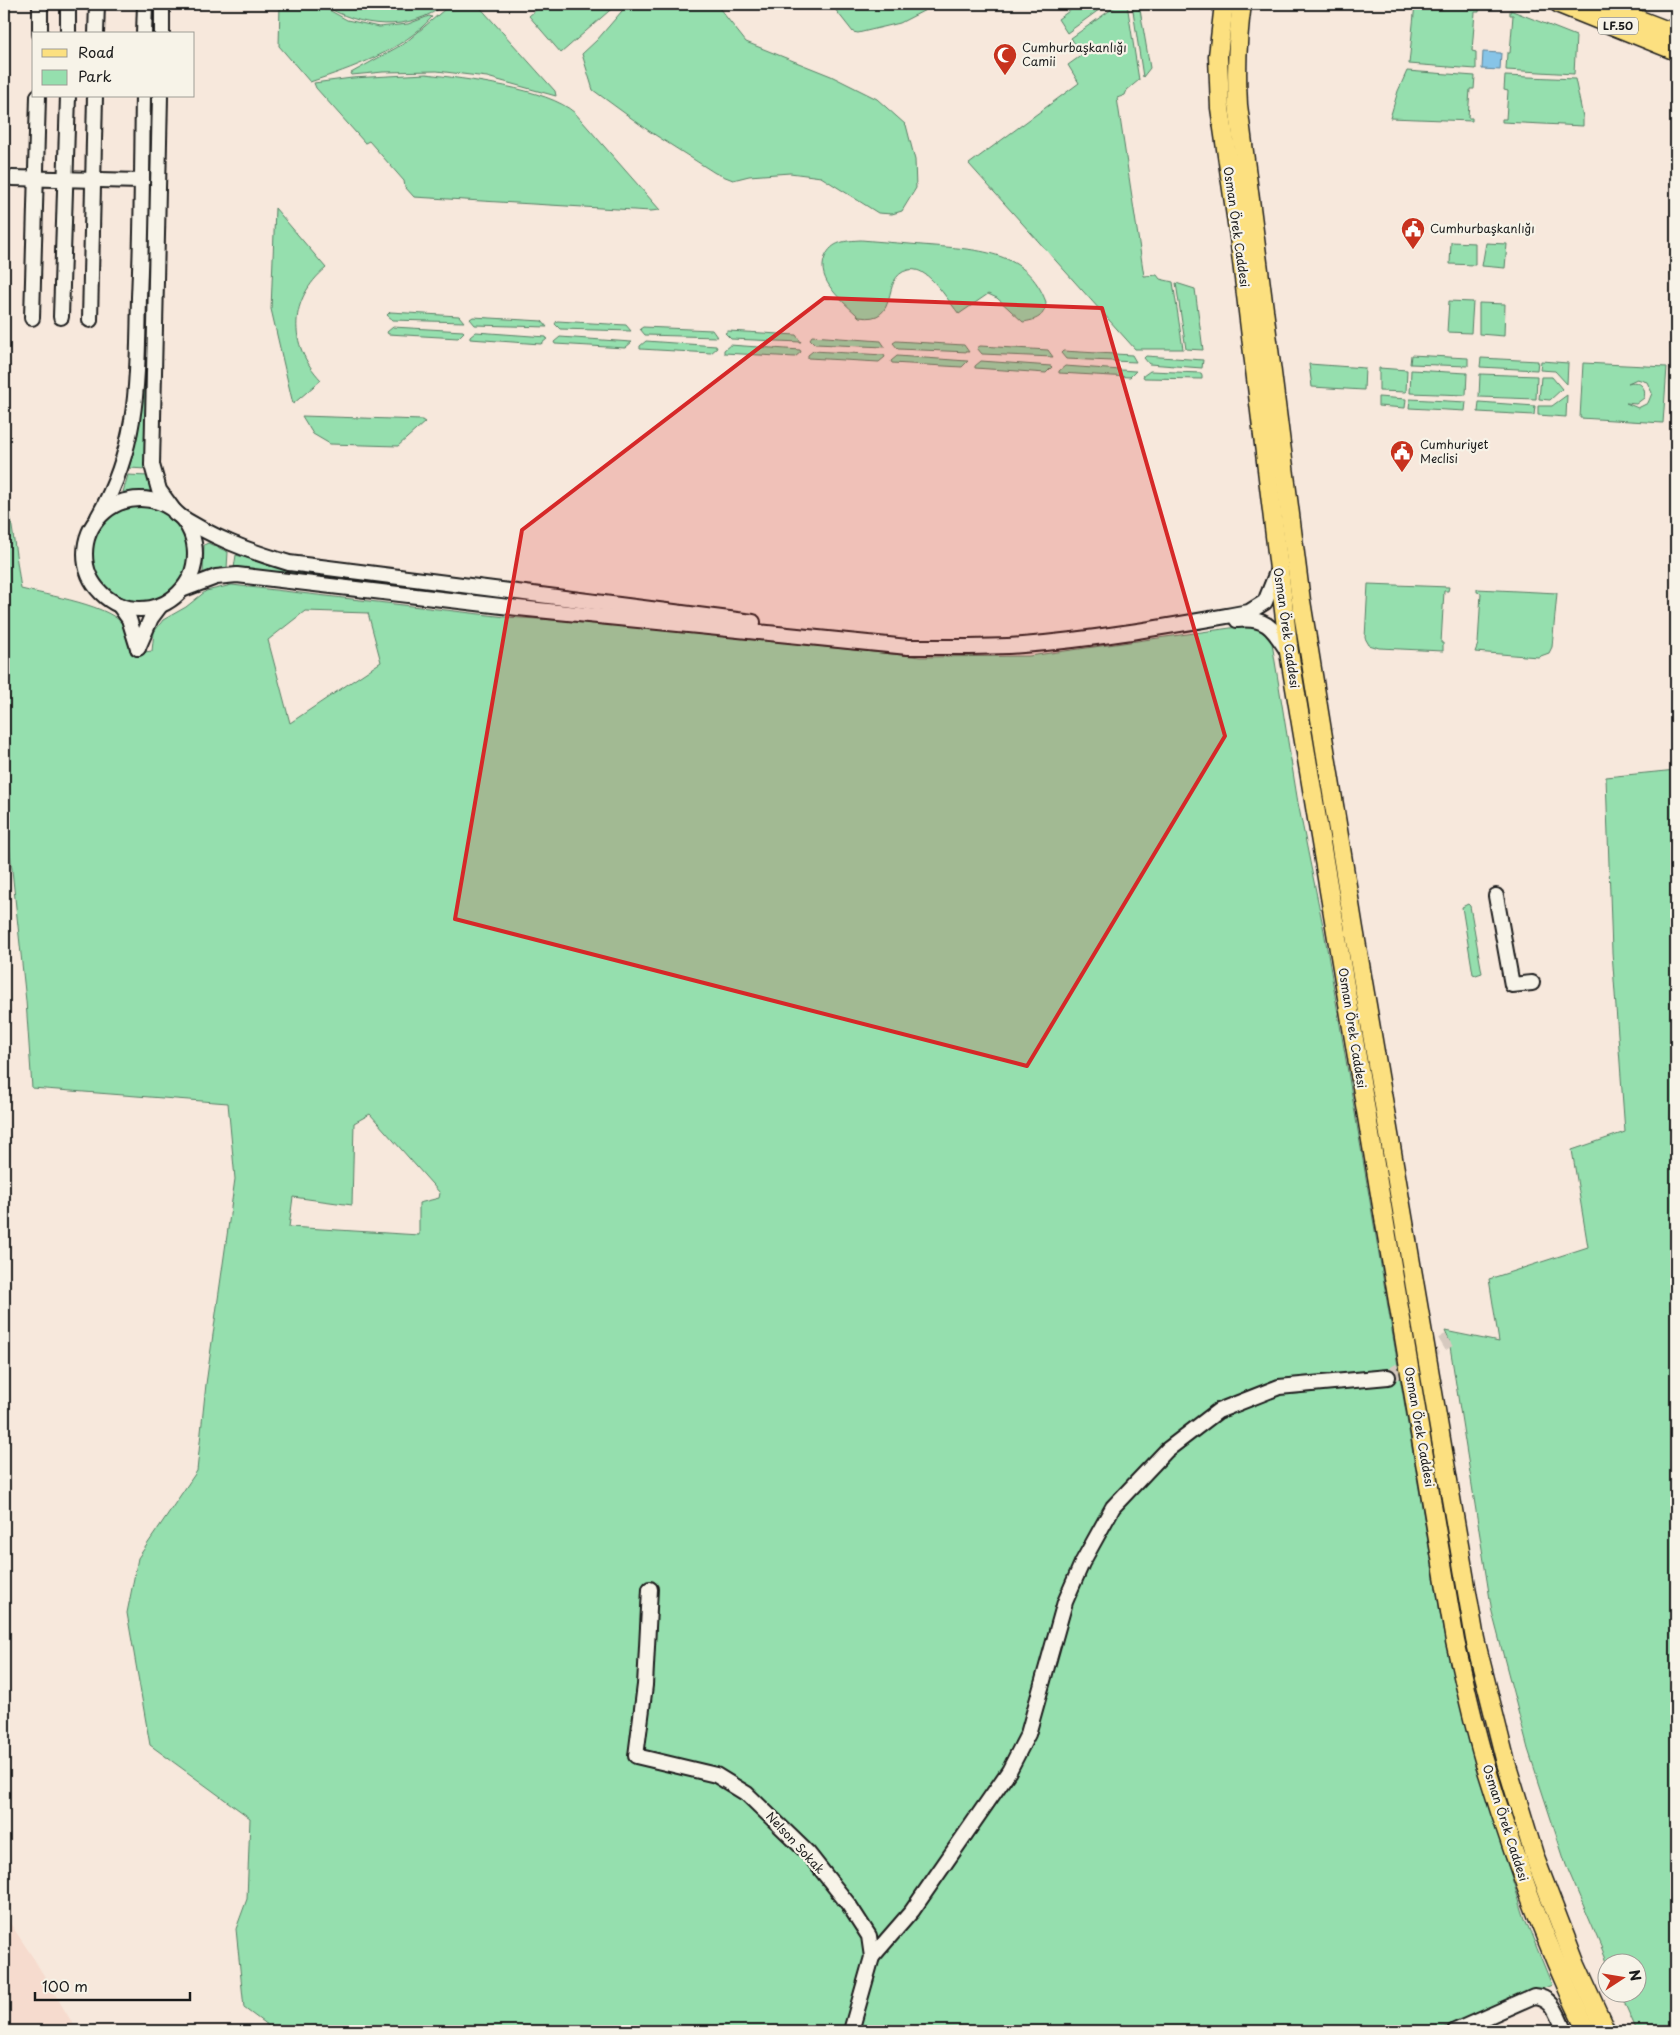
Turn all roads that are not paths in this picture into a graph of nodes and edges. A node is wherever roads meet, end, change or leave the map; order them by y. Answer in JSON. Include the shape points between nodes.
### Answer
{"nodes":[{"id":1,"x":40,"y":4,"type":"edge"},
{"id":2,"x":68,"y":4,"type":"edge"},
{"id":3,"x":97,"y":4,"type":"edge"},
{"id":4,"x":145,"y":4,"type":"edge"},
{"id":5,"x":162,"y":4,"type":"edge"},
{"id":6,"x":1224,"y":4,"type":"edge"},
{"id":7,"x":1242,"y":4,"type":"edge"},
{"id":8,"x":1559,"y":4,"type":"edge"},
{"id":9,"x":1598,"y":4,"type":"edge"},
{"id":10,"x":40,"y":32,"type":"edge"},
{"id":11,"x":68,"y":32,"type":"edge"},
{"id":12,"x":96,"y":32,"type":"edge"},
{"id":13,"x":144,"y":32,"type":"edge"},
{"id":14,"x":162,"y":32,"type":"edge"},
{"id":15,"x":1676,"y":34,"type":"edge"},
{"id":16,"x":1676,"y":51,"type":"edge"},
{"id":17,"x":38,"y":98,"type":"edge"},
{"id":18,"x":68,"y":98,"type":"edge"},
{"id":19,"x":94,"y":98,"type":"edge"},
{"id":20,"x":143,"y":98,"type":"edge"},
{"id":21,"x":160,"y":98,"type":"edge"},
{"id":22,"x":12,"y":178,"type":"dead end"},
{"id":23,"x":36,"y":179,"type":"junction"},
{"id":24,"x":65,"y":179,"type":"junction"},
{"id":25,"x":92,"y":180,"type":"junction"},
{"id":26,"x":142,"y":181,"type":"junction"},
{"id":27,"x":32,"y":318,"type":"dead end"},
{"id":28,"x":61,"y":318,"type":"dead end"},
{"id":29,"x":90,"y":320,"type":"dead end"},
{"id":30,"x":175,"y":513,"type":"junction"},
{"id":31,"x":98,"y":517,"type":"junction"},
{"id":32,"x":1278,"y":572,"type":"junction"},
{"id":33,"x":184,"y":588,"type":"junction"},
{"id":34,"x":119,"y":605,"type":"junction"},
{"id":35,"x":160,"y":606,"type":"junction"},
{"id":36,"x":1150,"y":629,"type":"junction"},
{"id":37,"x":945,"y":647,"type":"junction"},
{"id":38,"x":1289,"y":652,"type":"junction"},
{"id":39,"x":1496,"y":896,"type":"dead end"},
{"id":40,"x":1532,"y":983,"type":"dead end"},
{"id":41,"x":1388,"y":1376,"type":"tunnel mouth"},
{"id":42,"x":650,"y":1589,"type":"dead end"},
{"id":43,"x":872,"y":1957,"type":"junction"},
{"id":44,"x":852,"y":2031,"type":"edge"},
{"id":45,"x":1454,"y":2031,"type":"edge"},
{"id":46,"x":1565,"y":2031,"type":"edge"},
{"id":47,"x":1587,"y":2031,"type":"edge"},
{"id":48,"x":1606,"y":2031,"type":"edge"}],
"edges":[{"from":1,"to":10,"type":"street"},
{"from":2,"to":11,"type":"street"},
{"from":3,"to":12,"type":"street"},
{"from":4,"to":13,"type":"street"},
{"from":5,"to":14,"type":"street"},
{"from":6,"to":32,"type":"main road","name":"Osman Örek Caddesi","via":[[1218,56],[1220,108],[1239,236]]},
{"from":7,"to":48,"type":"main road","name":"Osman Örek Caddesi","via":[[1236,61],[1238,104],[1301,601],[1475,1639],[1506,1763],[1535,1858],[1576,1965]]},
{"from":8,"to":16,"type":"main road","number":"LF.50"},
{"from":9,"to":15,"type":"main road","number":"LF.50"},
{"from":17,"to":23,"type":"street"},
{"from":18,"to":24,"type":"street"},
{"from":19,"to":25,"type":"street"},
{"from":20,"to":26,"type":"street"},
{"from":21,"to":30,"type":"street","via":[[152,465],[160,490]]},
{"from":22,"to":23,"type":"street"},
{"from":23,"to":24,"type":"street"},
{"from":23,"to":27,"type":"street"},
{"from":24,"to":25,"type":"street"},
{"from":24,"to":28,"type":"street"},
{"from":25,"to":26,"type":"street"},
{"from":25,"to":29,"type":"street"},
{"from":26,"to":31,"type":"street","via":[[134,417],[123,463]]},
{"from":30,"to":31,"type":"street","via":[[158,503],[138,499],[111,506]]},
{"from":30,"to":33,"type":"street","via":[[188,527],[196,551],[192,574]]},
{"from":30,"to":37,"type":"street","via":[[236,546],[289,563]]},
{"from":31,"to":34,"type":"street","via":[[88,538],[86,565],[98,589]]},
{"from":32,"to":36,"type":"street","via":[[1265,602],[1249,612]]},
{"from":32,"to":38,"type":"main road","name":"Osman Örek Caddesi"},
{"from":33,"to":35,"type":"street"},
{"from":33,"to":37,"type":"street","via":[[216,577],[237,575],[717,628],[908,647]]},
{"from":34,"to":35,"type":"street","via":[[138,610]]},
{"from":34,"to":35,"type":"street","via":[[134,632],[138,648]]},
{"from":36,"to":37,"type":"street","via":[[1020,645]]},
{"from":36,"to":38,"type":"street","via":[[1251,619],[1265,622]]},
{"from":38,"to":47,"type":"main road","name":"Osman Örek Caddesi","via":[[1454,1641],[1500,1815],[1541,1928]]},
{"from":39,"to":40,"type":"street","via":[[1512,985]]},
{"from":41,"to":43,"type":"street","via":[[1279,1387],[1218,1411],[1167,1450],[1112,1507],[1065,1602],[1028,1734],[1009,1771],[912,1910]]},
{"from":42,"to":43,"type":"street","name":"Nelson Sokak","via":[[645,1685],[636,1756],[716,1775],[747,1794],[808,1853],[849,1905],[869,1936]]},
{"from":43,"to":44,"type":"street","name":"Nelson Sokak"},
{"from":45,"to":46,"type":"street","via":[[1534,1996],[1544,1996],[1551,2002]]}]}
